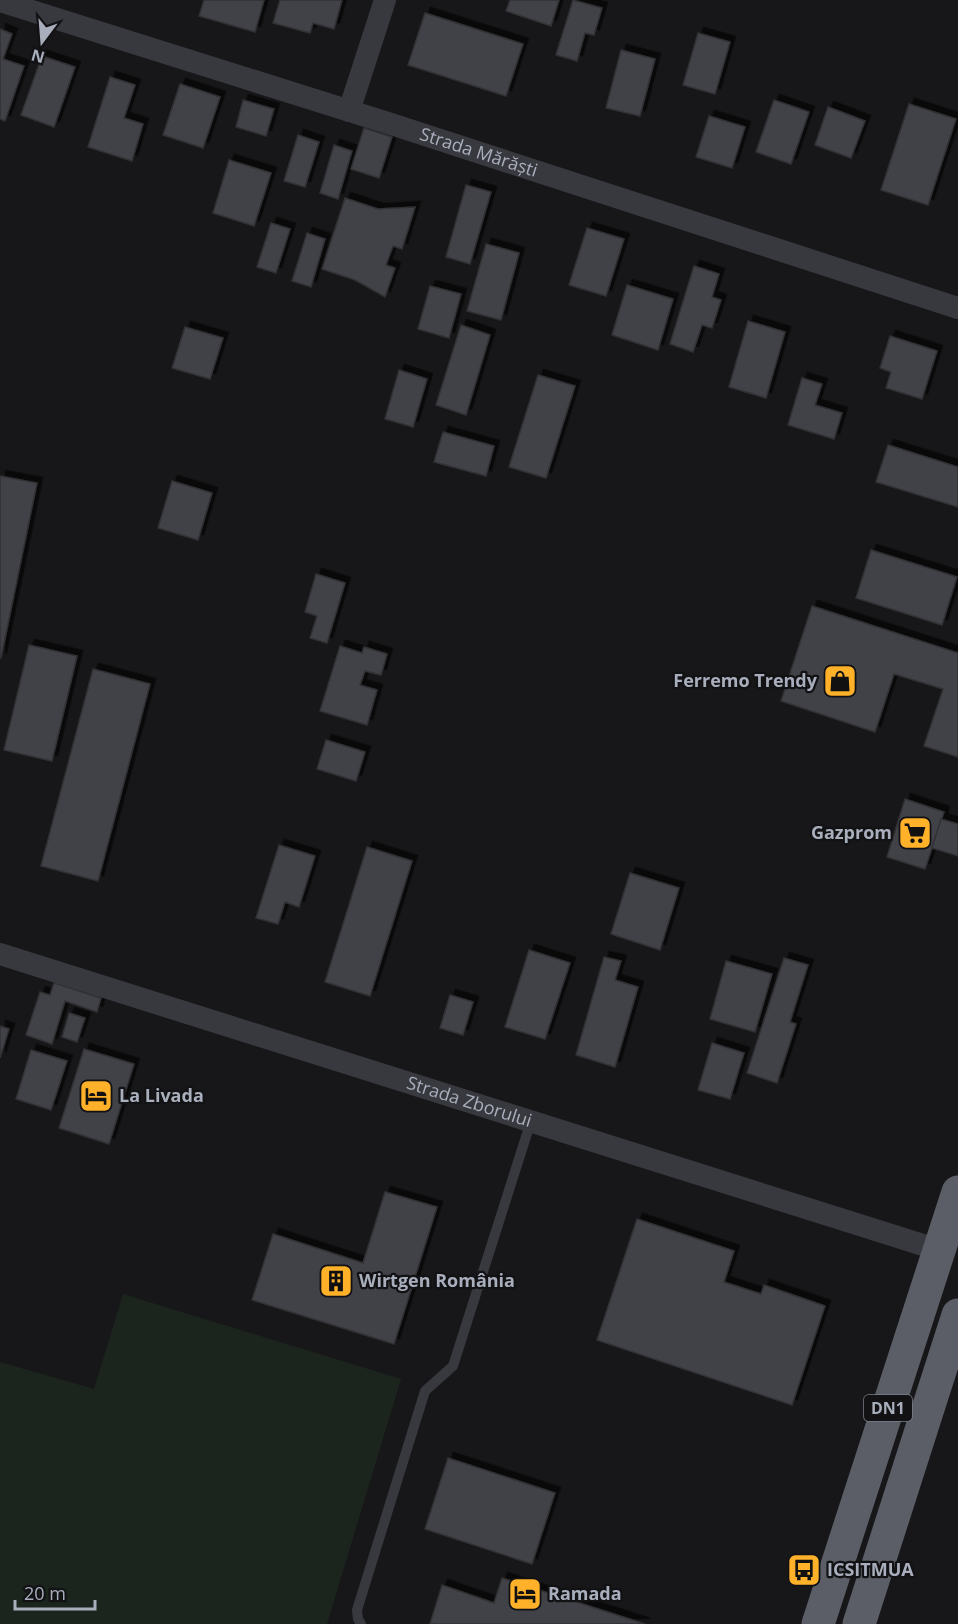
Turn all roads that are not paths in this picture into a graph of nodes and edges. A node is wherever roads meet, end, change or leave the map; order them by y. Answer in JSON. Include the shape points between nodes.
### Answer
{"nodes":[{"id":1,"x":385,"y":0,"type":"edge"},
{"id":2,"x":0,"y":1,"type":"edge"},
{"id":3,"x":349,"y":111,"type":"junction"},
{"id":4,"x":958,"y":308,"type":"edge"},
{"id":5,"x":0,"y":954,"type":"edge"},
{"id":6,"x":531,"y":1121,"type":"junction"},
{"id":7,"x":958,"y":1192,"type":"edge"},
{"id":8,"x":939,"y":1250,"type":"junction"},
{"id":9,"x":958,"y":1315,"type":"edge"},
{"id":10,"x":361,"y":1624,"type":"edge"},
{"id":11,"x":818,"y":1624,"type":"edge"},
{"id":12,"x":860,"y":1624,"type":"edge"}],
"edges":[{"from":1,"to":3,"type":"street"},
{"from":2,"to":3,"type":"street","name":"Strada Mărăști"},
{"from":3,"to":4,"type":"street","name":"Strada Mărăști"},
{"from":5,"to":6,"type":"street","name":"Strada Zborului"},
{"from":6,"to":8,"type":"street","name":"Strada Zborului"},
{"from":6,"to":10,"type":"lane","via":[[453,1366],[425,1391],[357,1610]]},
{"from":7,"to":8,"type":"highway","number":"DN1"},
{"from":8,"to":11,"type":"highway","number":"DN1"},
{"from":9,"to":12,"type":"highway","number":"DN1"}]}
